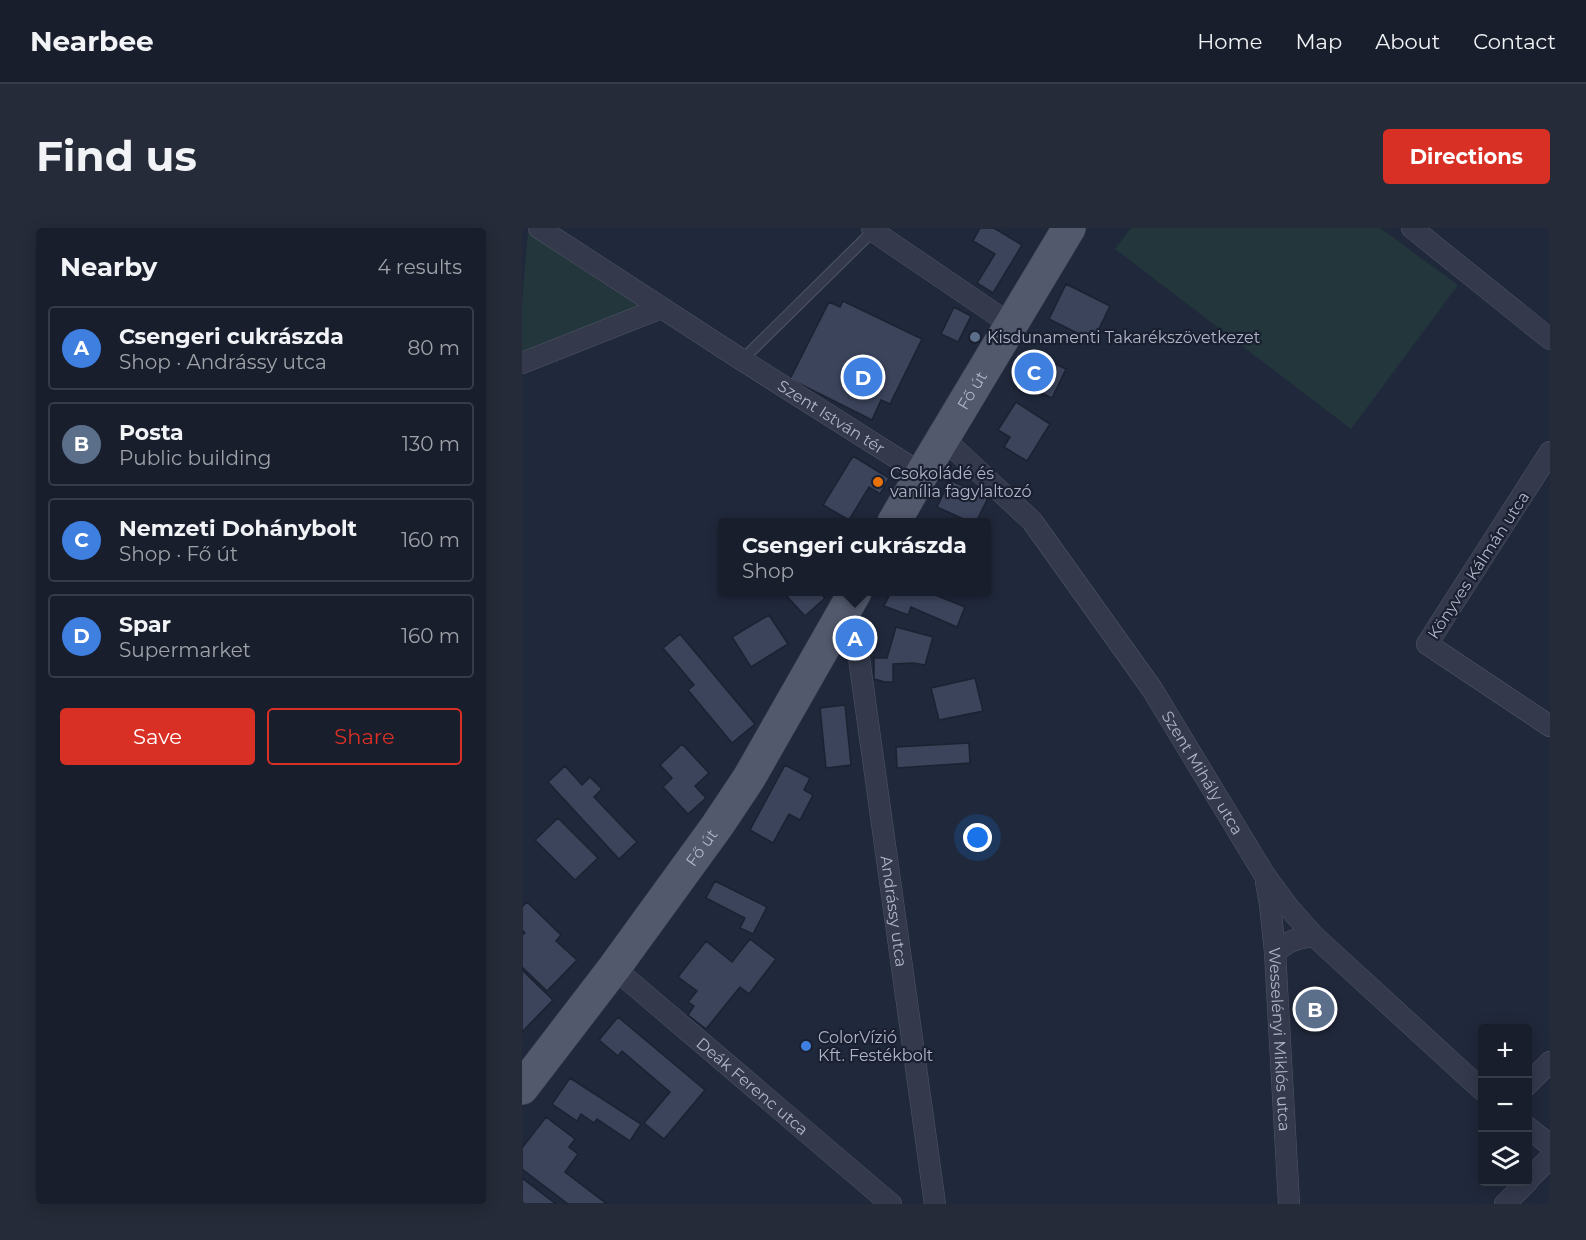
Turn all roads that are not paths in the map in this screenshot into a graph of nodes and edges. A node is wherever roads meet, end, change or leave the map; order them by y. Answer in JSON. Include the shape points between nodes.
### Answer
{"nodes":[{"id":1,"x":538,"y":228,"type":"edge"},
{"id":2,"x":1069,"y":228,"type":"edge"},
{"id":3,"x":1412,"y":228,"type":"edge"},
{"id":4,"x":872,"y":229,"type":"edge"},
{"id":5,"x":662,"y":308,"type":"junction"},
{"id":6,"x":1010,"y":324,"type":"junction"},
{"id":7,"x":1550,"y":339,"type":"edge"},
{"id":8,"x":742,"y":360,"type":"junction"},
{"id":9,"x":522,"y":363,"type":"edge"},
{"id":10,"x":943,"y":438,"type":"junction"},
{"id":11,"x":1550,"y":452,"type":"edge"},
{"id":12,"x":922,"y":474,"type":"junction"},
{"id":13,"x":896,"y":518,"type":"edge"},
{"id":14,"x":852,"y":596,"type":"edge"},
{"id":15,"x":835,"y":627,"type":"junction"},
{"id":16,"x":1550,"y":726,"type":"edge"},
{"id":17,"x":1264,"y":874,"type":"junction"},
{"id":18,"x":1314,"y":936,"type":"junction"},
{"id":19,"x":1275,"y":952,"type":"junction"},
{"id":20,"x":614,"y":968,"type":"junction"},
{"id":21,"x":1550,"y":1062,"type":"edge"},
{"id":22,"x":527,"y":1069,"type":"edge"},
{"id":23,"x":1532,"y":1080,"type":"edge"},
{"id":24,"x":1478,"y":1086,"type":"edge"},
{"id":25,"x":1532,"y":1131,"type":"edge"},
{"id":26,"x":1550,"y":1145,"type":"edge"},
{"id":27,"x":1550,"y":1158,"type":"edge"},
{"id":28,"x":1532,"y":1176,"type":"edge"},
{"id":29,"x":1522,"y":1186,"type":"edge"},
{"id":30,"x":891,"y":1204,"type":"edge"},
{"id":31,"x":935,"y":1204,"type":"edge"},
{"id":32,"x":1289,"y":1204,"type":"edge"},
{"id":33,"x":1505,"y":1204,"type":"edge"}],
"edges":[{"from":1,"to":5,"type":"street","name":"Szent István tér"},
{"from":2,"to":6,"type":"main road","name":"Fő út"},
{"from":3,"to":7,"type":"street"},
{"from":4,"to":6,"type":"street"},
{"from":4,"to":8,"type":"lane"},
{"from":5,"to":8,"type":"street","name":"Szent István tér"},
{"from":5,"to":9,"type":"street"},
{"from":6,"to":10,"type":"main road","name":"Fő út"},
{"from":8,"to":12,"type":"street","name":"Szent István tér"},
{"from":10,"to":12,"type":"main road","name":"Fő út"},
{"from":10,"to":17,"type":"street","name":"Szent Mihály utca","via":[[1032,521],[1152,689]]},
{"from":11,"to":16,"type":"street","name":"Könyves Kálmán utca","via":[[1427,644]]},
{"from":12,"to":13,"type":"main road","name":"Fő út"},
{"from":14,"to":15,"type":"main road","name":"Fő út"},
{"from":15,"to":20,"type":"main road","name":"Fő út","via":[[749,778]]},
{"from":15,"to":31,"type":"street","name":"Andrássy utca","via":[[858,651]]},
{"from":17,"to":18,"type":"street","name":"Szent Mihály utca"},
{"from":17,"to":19,"type":"street","name":"Wesselényi Miklós utca"},
{"from":18,"to":19,"type":"street","via":[[1298,938]]},
{"from":18,"to":24,"type":"street","name":"Szent Mihály utca"},
{"from":19,"to":32,"type":"street","name":"Wesselényi Miklós utca"},
{"from":20,"to":22,"type":"main road","name":"Fő út"},
{"from":20,"to":30,"type":"street","name":"Deák Ferenc utca"},
{"from":21,"to":23,"type":"street"},
{"from":25,"to":26,"type":"street"},
{"from":27,"to":28,"type":"street"},
{"from":29,"to":33,"type":"street"}]}
